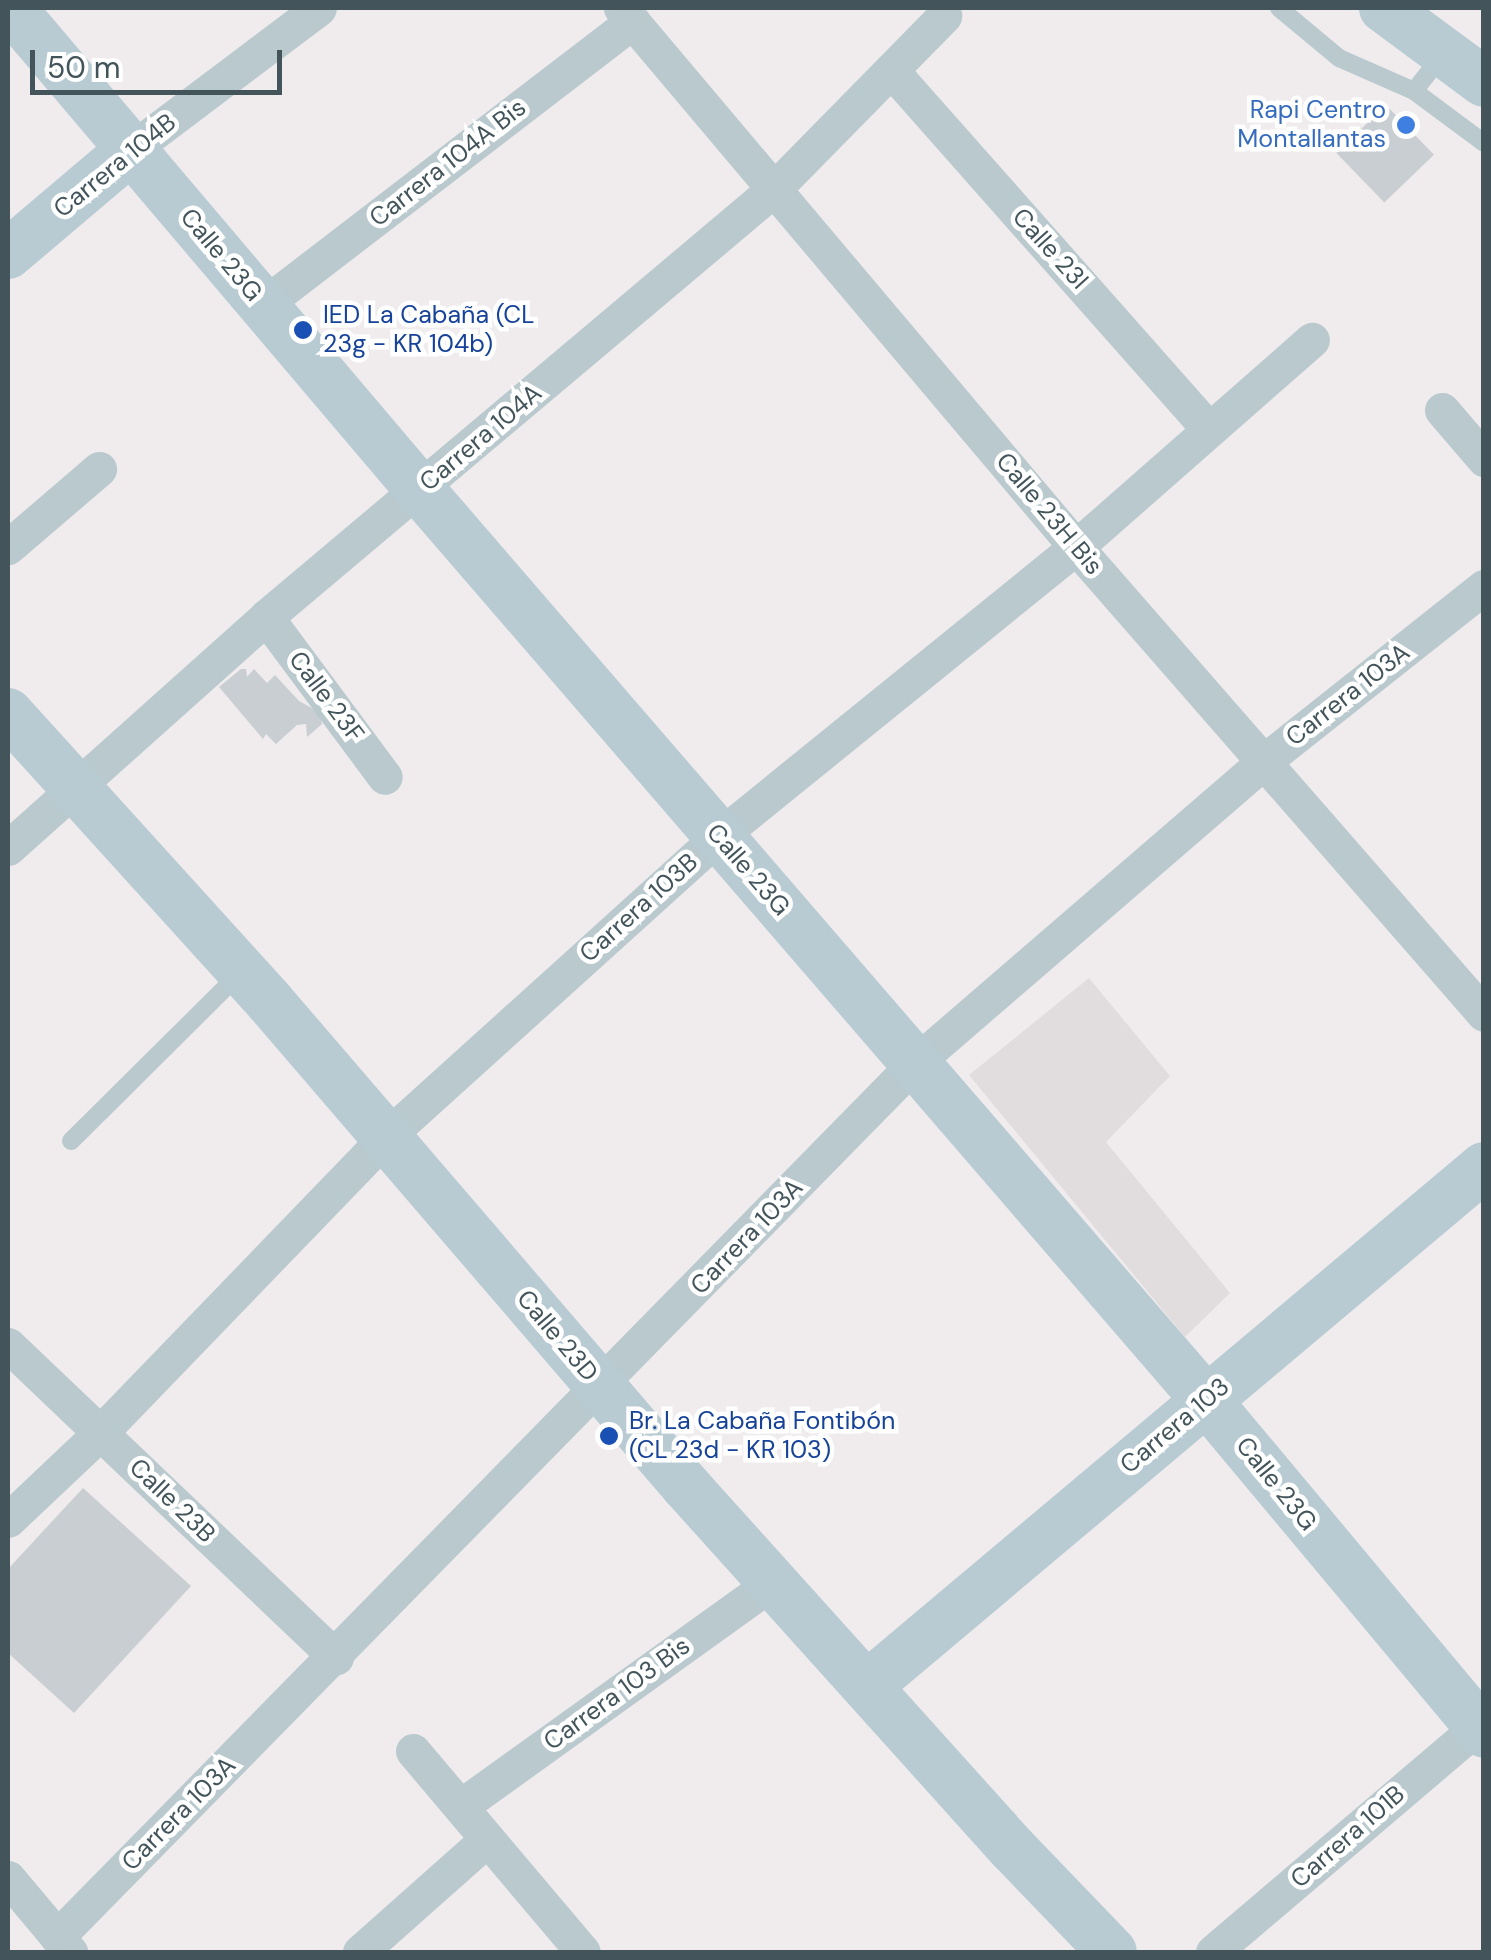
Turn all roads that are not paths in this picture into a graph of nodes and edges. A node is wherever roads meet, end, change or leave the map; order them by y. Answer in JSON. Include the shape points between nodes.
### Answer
{"nodes":[{"id":1,"x":11,"y":8,"type":"edge"},
{"id":2,"x":320,"y":8,"type":"edge"},
{"id":3,"x":1279,"y":8,"type":"edge"},
{"id":4,"x":1384,"y":8,"type":"edge"},
{"id":5,"x":627,"y":14,"type":"edge"},
{"id":6,"x":944,"y":16,"type":"dead end"},
{"id":7,"x":891,"y":70,"type":"junction"},
{"id":8,"x":1429,"y":72,"type":"junction"},
{"id":9,"x":1484,"y":82,"type":"edge"},
{"id":10,"x":1484,"y":143,"type":"edge"},
{"id":11,"x":132,"y":149,"type":"junction"},
{"id":12,"x":774,"y":189,"type":"junction"},
{"id":13,"x":8,"y":254,"type":"edge"},
{"id":14,"x":264,"y":305,"type":"junction"},
{"id":15,"x":1312,"y":340,"type":"dead end"},
{"id":16,"x":1442,"y":410,"type":"dead end"},
{"id":17,"x":1209,"y":429,"type":"junction"},
{"id":18,"x":1484,"y":459,"type":"edge"},
{"id":19,"x":100,"y":469,"type":"dead end"},
{"id":20,"x":420,"y":490,"type":"junction"},
{"id":21,"x":1076,"y":546,"type":"junction"},
{"id":22,"x":8,"y":547,"type":"edge"},
{"id":23,"x":1484,"y":587,"type":"edge"},
{"id":24,"x":266,"y":617,"type":"junction"},
{"id":25,"x":8,"y":713,"type":"edge"},
{"id":26,"x":1263,"y":762,"type":"junction"},
{"id":27,"x":386,"y":776,"type":"dead end"},
{"id":28,"x":76,"y":789,"type":"junction"},
{"id":29,"x":718,"y":836,"type":"junction"},
{"id":30,"x":8,"y":848,"type":"edge"},
{"id":31,"x":242,"y":972,"type":"junction"},
{"id":32,"x":1484,"y":1014,"type":"edge"},
{"id":33,"x":916,"y":1062,"type":"junction"},
{"id":34,"x":386,"y":1137,"type":"junction"},
{"id":35,"x":71,"y":1140,"type":"dead end"},
{"id":36,"x":1484,"y":1167,"type":"edge"},
{"id":37,"x":8,"y":1345,"type":"edge"},
{"id":38,"x":600,"y":1387,"type":"junction"},
{"id":39,"x":1206,"y":1400,"type":"junction"},
{"id":40,"x":100,"y":1433,"type":"junction"},
{"id":41,"x":8,"y":1520,"type":"edge"},
{"id":42,"x":774,"y":1581,"type":"junction"},
{"id":43,"x":336,"y":1657,"type":"junction"},
{"id":44,"x":867,"y":1686,"type":"junction"},
{"id":45,"x":1481,"y":1727,"type":"edge"},
{"id":46,"x":413,"y":1751,"type":"dead end"},
{"id":47,"x":461,"y":1806,"type":"junction"},
{"id":48,"x":486,"y":1840,"type":"junction"},
{"id":49,"x":8,"y":1878,"type":"edge"},
{"id":50,"x":64,"y":1945,"type":"edge"},
{"id":51,"x":360,"y":1952,"type":"edge"},
{"id":52,"x":583,"y":1952,"type":"edge"},
{"id":53,"x":1112,"y":1952,"type":"edge"},
{"id":54,"x":1213,"y":1952,"type":"edge"}],
"edges":[{"from":1,"to":11,"type":"street","name":"Calle 23G"},
{"from":2,"to":11,"type":"street","name":"Carrera 104B"},
{"from":3,"to":8,"type":"lane","via":[[1339,58]]},
{"from":4,"to":8,"type":"street"},
{"from":5,"to":12,"type":"street","name":"Calle 23H Bis"},
{"from":5,"to":14,"type":"street","name":"Carrera 104A Bis"},
{"from":6,"to":7,"type":"street","name":"Carrera 104A"},
{"from":7,"to":12,"type":"street","name":"Carrera 104A"},
{"from":7,"to":17,"type":"street","name":"Calle 23I"},
{"from":8,"to":9,"type":"street"},
{"from":8,"to":10,"type":"lane"},
{"from":11,"to":13,"type":"street","name":"Carrera 104B"},
{"from":11,"to":14,"type":"street","name":"Calle 23G"},
{"from":12,"to":20,"type":"street","name":"Carrera 104A"},
{"from":12,"to":21,"type":"street","name":"Calle 23H Bis"},
{"from":14,"to":20,"type":"street","name":"Calle 23G"},
{"from":15,"to":17,"type":"street","name":"Carrera 103B"},
{"from":16,"to":18,"type":"street"},
{"from":17,"to":21,"type":"street","name":"Carrera 103B"},
{"from":19,"to":22,"type":"street"},
{"from":20,"to":24,"type":"street","name":"Carrera 104A"},
{"from":20,"to":29,"type":"street","name":"Calle 23G"},
{"from":21,"to":26,"type":"street","name":"Calle 23H Bis"},
{"from":21,"to":29,"type":"street","name":"Carrera 103B"},
{"from":23,"to":26,"type":"street","name":"Carrera 103A"},
{"from":24,"to":27,"type":"street","name":"Calle 23F"},
{"from":24,"to":28,"type":"street","name":"Carrera 104A"},
{"from":25,"to":28,"type":"street","name":"Calle 23D"},
{"from":26,"to":32,"type":"street","name":"Calle 23H Bis"},
{"from":26,"to":33,"type":"street","name":"Carrera 103A"},
{"from":28,"to":30,"type":"street","name":"Carrera 104A"},
{"from":28,"to":31,"type":"street","name":"Calle 23D"},
{"from":29,"to":33,"type":"street","name":"Calle 23G"},
{"from":29,"to":34,"type":"street","name":"Carrera 103B"},
{"from":31,"to":34,"type":"street","name":"Calle 23D"},
{"from":31,"to":35,"type":"lane"},
{"from":33,"to":38,"type":"street","name":"Carrera 103A"},
{"from":33,"to":39,"type":"street","name":"Calle 23G"},
{"from":34,"to":38,"type":"street","name":"Calle 23D"},
{"from":34,"to":40,"type":"street","name":"Carrera 103B"},
{"from":36,"to":39,"type":"street","name":"Carrera 103"},
{"from":37,"to":40,"type":"street","name":"Calle 23B"},
{"from":38,"to":42,"type":"street","name":"Calle 23D"},
{"from":38,"to":43,"type":"street","name":"Carrera 103A"},
{"from":39,"to":44,"type":"street","name":"Carrera 103"},
{"from":39,"to":45,"type":"street","name":"Calle 23G"},
{"from":40,"to":41,"type":"street","name":"Carrera 103B"},
{"from":40,"to":43,"type":"street","name":"Calle 23B"},
{"from":42,"to":44,"type":"street","name":"Calle 23D"},
{"from":42,"to":47,"type":"street","name":"Carrera 103 Bis"},
{"from":43,"to":50,"type":"street","name":"Carrera 103A"},
{"from":44,"to":53,"type":"street","name":"Calle 23D"},
{"from":45,"to":54,"type":"street","name":"Carrera 101B"},
{"from":46,"to":47,"type":"street"},
{"from":47,"to":48,"type":"street"},
{"from":48,"to":51,"type":"street"},
{"from":48,"to":52,"type":"street"},
{"from":49,"to":50,"type":"street"}]}
